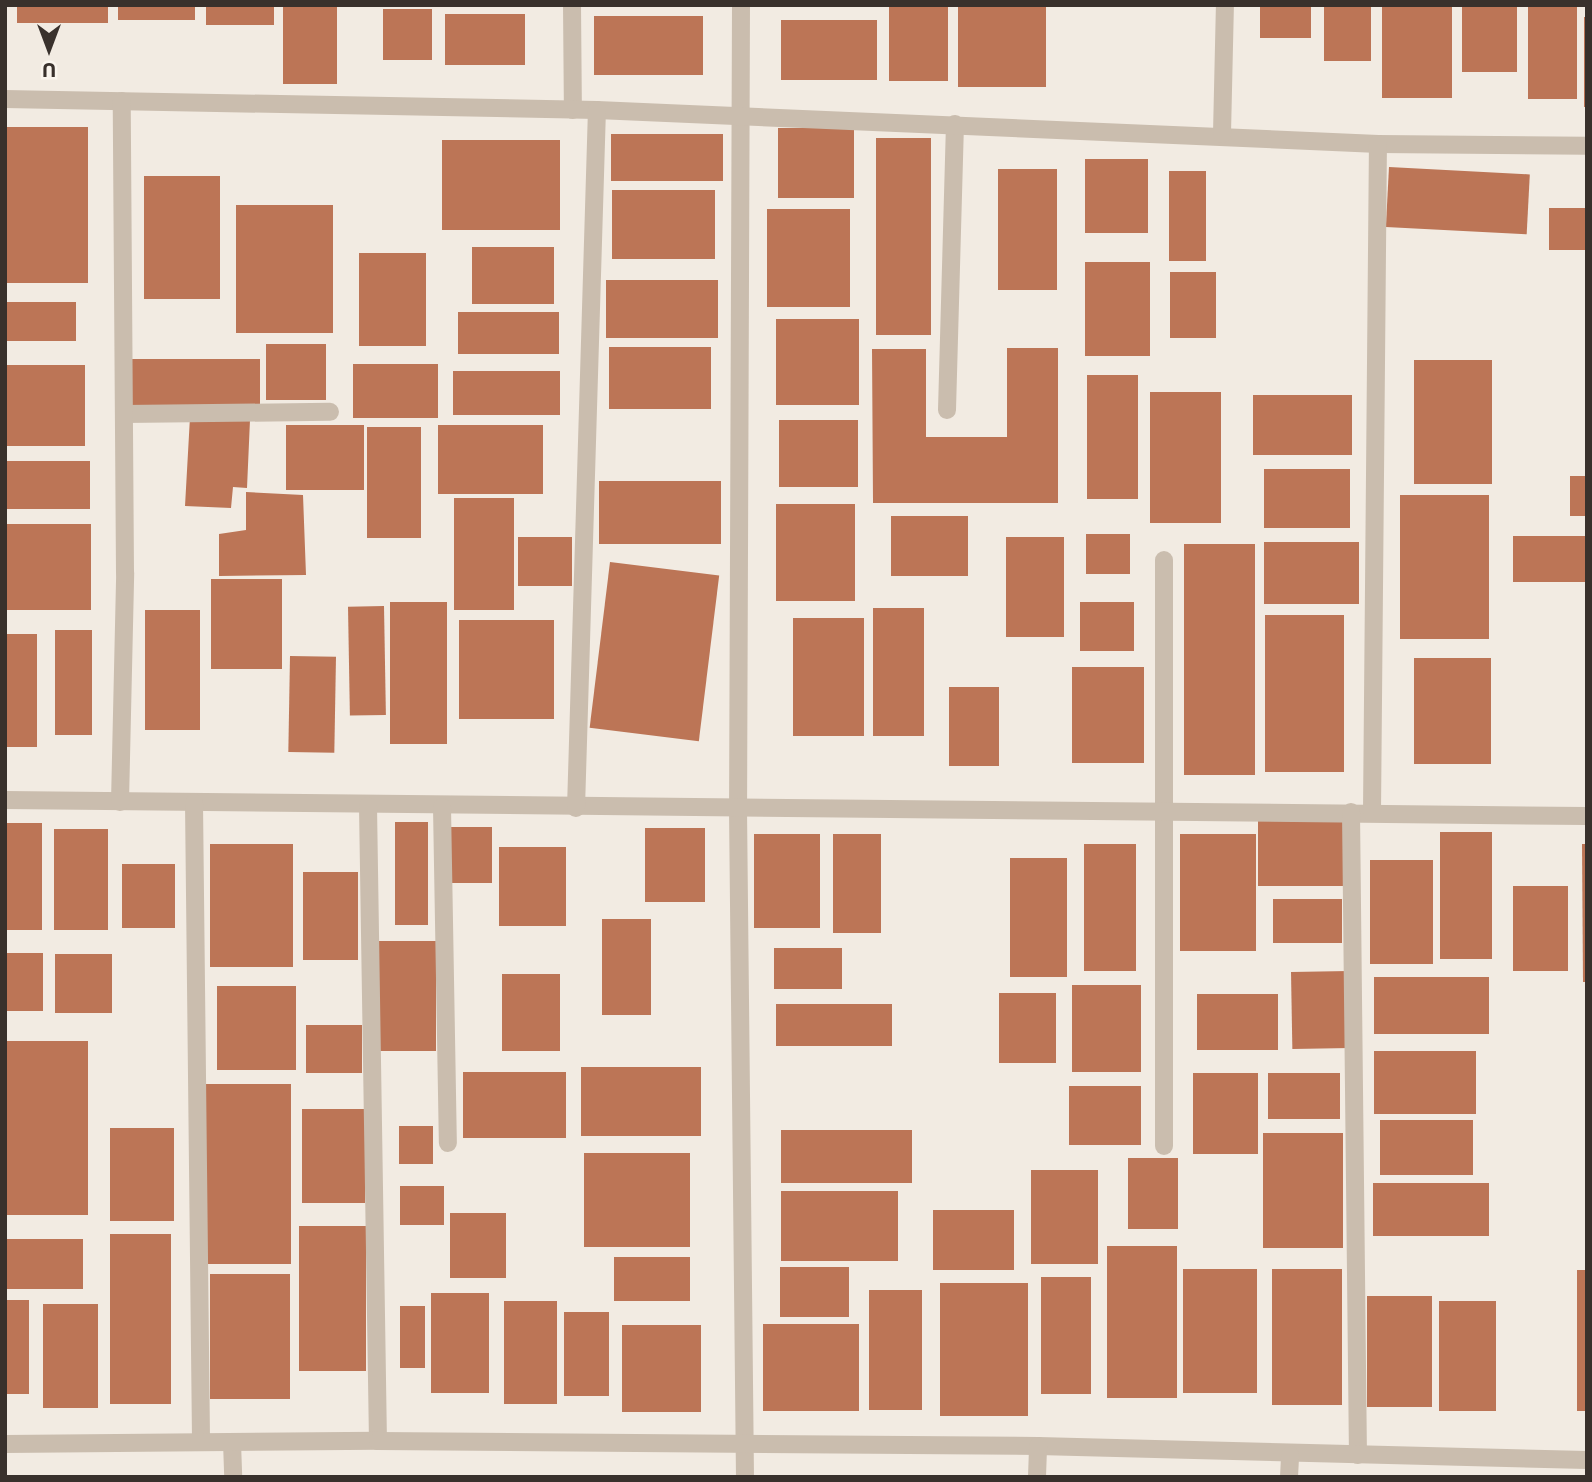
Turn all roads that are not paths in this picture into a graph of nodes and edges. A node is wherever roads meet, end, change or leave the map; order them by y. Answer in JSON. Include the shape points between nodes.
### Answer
{"nodes":[{"id":1,"x":572,"y":5,"type":"edge"},
{"id":2,"x":741,"y":5,"type":"edge"},
{"id":3,"x":1225,"y":5,"type":"edge"},
{"id":4,"x":5,"y":99,"type":"edge"},
{"id":5,"x":122,"y":102,"type":"junction"},
{"id":6,"x":573,"y":110,"type":"junction"},
{"id":7,"x":597,"y":110,"type":"junction"},
{"id":8,"x":742,"y":114,"type":"junction"},
{"id":9,"x":955,"y":124,"type":"junction"},
{"id":10,"x":1222,"y":134,"type":"junction"},
{"id":11,"x":1378,"y":144,"type":"junction"},
{"id":12,"x":1587,"y":146,"type":"edge"},
{"id":13,"x":947,"y":410,"type":"dead end"},
{"id":14,"x":330,"y":412,"type":"dead end"},
{"id":15,"x":124,"y":414,"type":"junction"},
{"id":16,"x":1164,"y":560,"type":"dead end"},
{"id":17,"x":5,"y":800,"type":"edge"},
{"id":18,"x":120,"y":802,"type":"junction"},
{"id":19,"x":194,"y":803,"type":"junction"},
{"id":20,"x":368,"y":806,"type":"junction"},
{"id":21,"x":442,"y":807,"type":"junction"},
{"id":22,"x":576,"y":808,"type":"junction"},
{"id":23,"x":738,"y":808,"type":"junction"},
{"id":24,"x":1166,"y":811,"type":"junction"},
{"id":25,"x":1350,"y":812,"type":"junction"},
{"id":26,"x":1372,"y":812,"type":"junction"},
{"id":27,"x":1587,"y":816,"type":"edge"},
{"id":28,"x":447,"y":1143,"type":"dead end"},
{"id":29,"x":1164,"y":1146,"type":"dead end"},
{"id":30,"x":379,"y":1441,"type":"junction"},
{"id":31,"x":201,"y":1442,"type":"junction"},
{"id":32,"x":232,"y":1442,"type":"junction"},
{"id":33,"x":5,"y":1444,"type":"edge"},
{"id":34,"x":1038,"y":1446,"type":"junction"},
{"id":35,"x":744,"y":1447,"type":"junction"},
{"id":36,"x":1290,"y":1454,"type":"junction"},
{"id":37,"x":1358,"y":1455,"type":"junction"},
{"id":38,"x":1587,"y":1460,"type":"edge"},
{"id":39,"x":1505,"y":1469,"type":"edge"},
{"id":40,"x":233,"y":1477,"type":"edge"},
{"id":41,"x":745,"y":1477,"type":"edge"},
{"id":42,"x":1037,"y":1477,"type":"edge"},
{"id":43,"x":1289,"y":1477,"type":"edge"}],
"edges":[{"from":1,"to":6,"type":"street"},
{"from":2,"to":8,"type":"street"},
{"from":3,"to":10,"type":"street"},
{"from":4,"to":5,"type":"street"},
{"from":5,"to":6,"type":"street"},
{"from":5,"to":15,"type":"street"},
{"from":6,"to":7,"type":"street"},
{"from":7,"to":8,"type":"street"},
{"from":7,"to":22,"type":"street"},
{"from":8,"to":9,"type":"street"},
{"from":8,"to":23,"type":"street"},
{"from":9,"to":10,"type":"street"},
{"from":9,"to":13,"type":"street"},
{"from":10,"to":11,"type":"street"},
{"from":11,"to":12,"type":"street"},
{"from":11,"to":26,"type":"street"},
{"from":14,"to":15,"type":"street"},
{"from":15,"to":18,"type":"street"},
{"from":16,"to":24,"type":"street"},
{"from":17,"to":18,"type":"street"},
{"from":18,"to":19,"type":"street"},
{"from":19,"to":20,"type":"street"},
{"from":19,"to":31,"type":"street"},
{"from":20,"to":21,"type":"street"},
{"from":20,"to":30,"type":"street"},
{"from":21,"to":22,"type":"street"},
{"from":21,"to":28,"type":"street"},
{"from":22,"to":23,"type":"street"},
{"from":23,"to":24,"type":"street"},
{"from":23,"to":35,"type":"street"},
{"from":24,"to":25,"type":"street"},
{"from":24,"to":29,"type":"street"},
{"from":25,"to":26,"type":"street"},
{"from":25,"to":37,"type":"street"},
{"from":26,"to":27,"type":"street"},
{"from":30,"to":32,"type":"street"},
{"from":30,"to":35,"type":"street"},
{"from":31,"to":32,"type":"street"},
{"from":31,"to":33,"type":"street"},
{"from":32,"to":40,"type":"street"},
{"from":34,"to":35,"type":"street"},
{"from":34,"to":36,"type":"street"},
{"from":34,"to":42,"type":"street"},
{"from":35,"to":41,"type":"street"},
{"from":36,"to":37,"type":"street"},
{"from":36,"to":43,"type":"street"},
{"from":37,"to":39,"type":"street"},
{"from":38,"to":39,"type":"street"}]}
